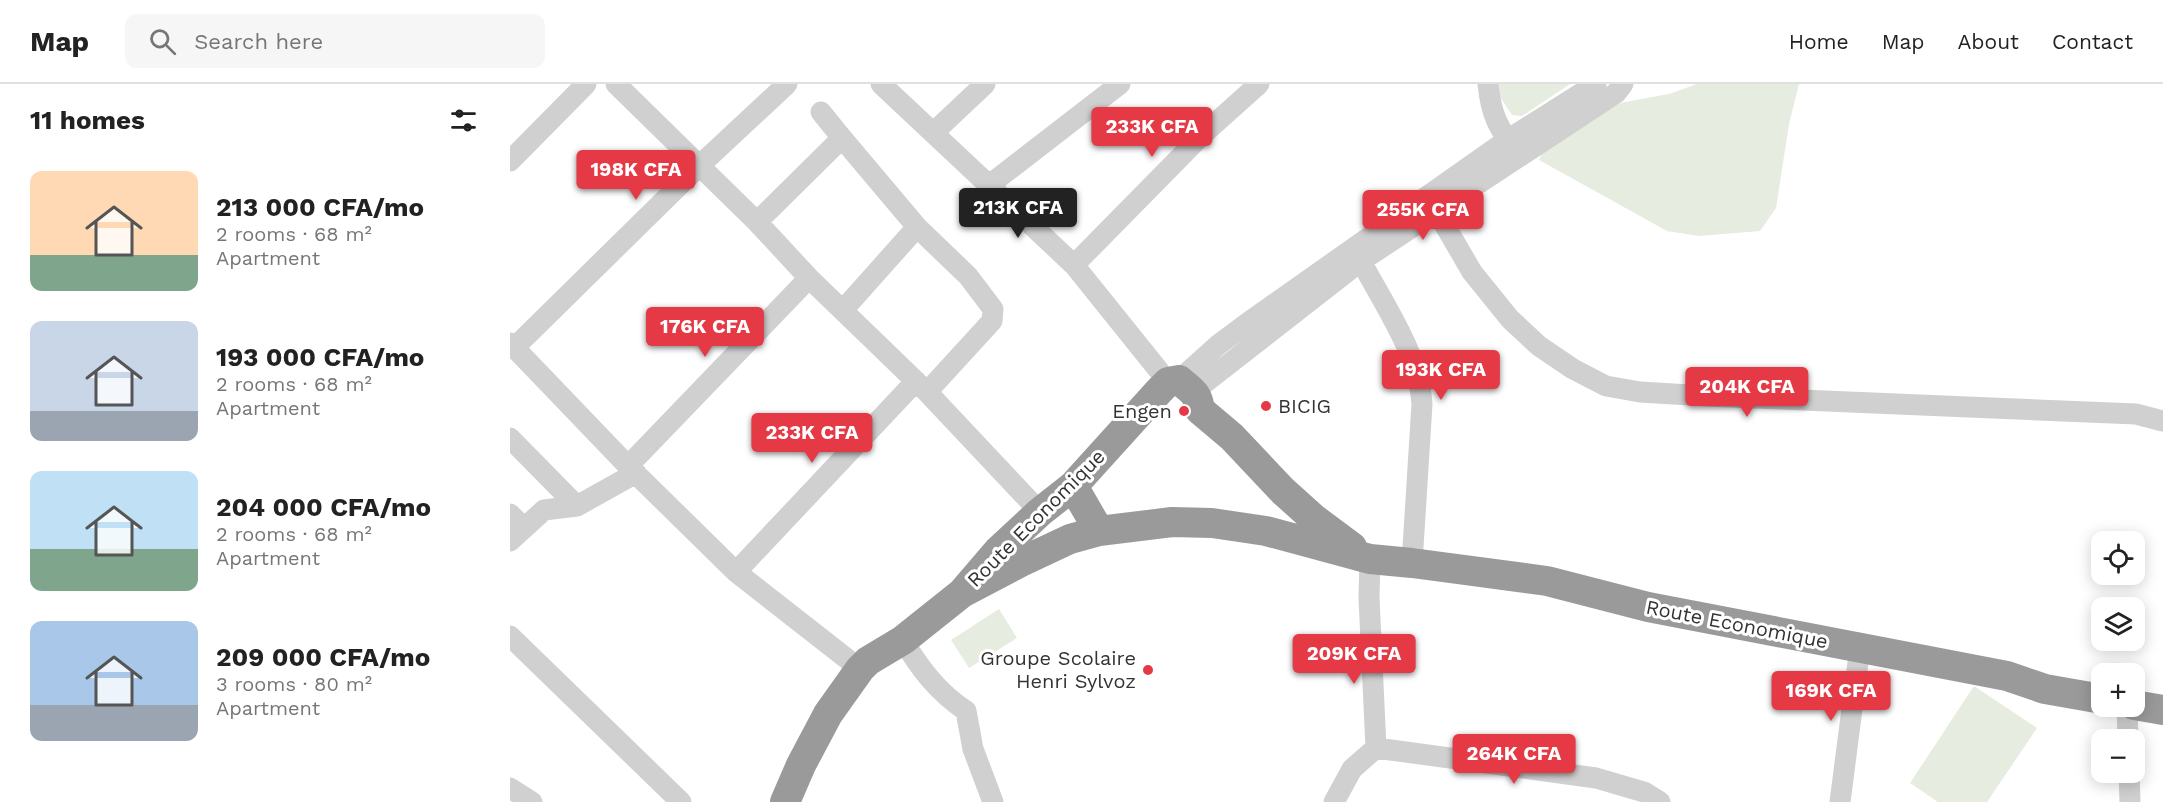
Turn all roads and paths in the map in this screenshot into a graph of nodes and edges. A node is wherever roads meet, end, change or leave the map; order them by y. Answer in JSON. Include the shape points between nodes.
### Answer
{"nodes":[{"id":1,"x":586,"y":84,"type":"edge"},
{"id":2,"x":616,"y":84,"type":"edge"},
{"id":3,"x":787,"y":84,"type":"edge"},
{"id":4,"x":881,"y":84,"type":"edge"},
{"id":5,"x":985,"y":84,"type":"edge"},
{"id":6,"x":1120,"y":84,"type":"edge"},
{"id":7,"x":1259,"y":84,"type":"edge"},
{"id":8,"x":1488,"y":84,"type":"edge"},
{"id":9,"x":1596,"y":84,"type":"edge"},
{"id":10,"x":1623,"y":84,"type":"edge"},
{"id":11,"x":820,"y":112,"type":"dead end"},
{"id":12,"x":933,"y":133,"type":"junction"},
{"id":13,"x":842,"y":138,"type":"junction"},
{"id":14,"x":1513,"y":149,"type":"junction"},
{"id":15,"x":510,"y":161,"type":"edge"},
{"id":16,"x":698,"y":167,"type":"junction"},
{"id":17,"x":988,"y":186,"type":"junction"},
{"id":18,"x":1436,"y":210,"type":"junction"},
{"id":19,"x":757,"y":222,"type":"junction"},
{"id":20,"x":917,"y":227,"type":"junction"},
{"id":21,"x":1361,"y":261,"type":"junction"},
{"id":22,"x":1074,"y":265,"type":"junction"},
{"id":23,"x":809,"y":278,"type":"junction"},
{"id":24,"x":843,"y":310,"type":"junction"},
{"id":25,"x":512,"y":345,"type":"edge"},
{"id":26,"x":921,"y":387,"type":"junction"},
{"id":27,"x":1185,"y":391,"type":"junction"},
{"id":28,"x":1144,"y":405,"type":"junction"},
{"id":29,"x":2163,"y":420,"type":"edge"},
{"id":30,"x":510,"y":438,"type":"edge"},
{"id":31,"x":632,"y":470,"type":"junction"},
{"id":32,"x":1073,"y":486,"type":"junction"},
{"id":33,"x":1283,"y":490,"type":"junction"},
{"id":34,"x":577,"y":506,"type":"junction"},
{"id":35,"x":1040,"y":512,"type":"junction"},
{"id":36,"x":515,"y":528,"type":"edge"},
{"id":37,"x":1099,"y":531,"type":"junction"},
{"id":38,"x":1266,"y":531,"type":"junction"},
{"id":39,"x":1051,"y":547,"type":"junction"},
{"id":40,"x":1370,"y":560,"type":"junction"},
{"id":41,"x":1412,"y":563,"type":"junction"},
{"id":42,"x":736,"y":572,"type":"junction"},
{"id":43,"x":962,"y":593,"type":"junction"},
{"id":44,"x":510,"y":636,"type":"edge"},
{"id":45,"x":903,"y":640,"type":"junction"},
{"id":46,"x":1860,"y":647,"type":"junction"},
{"id":47,"x":860,"y":669,"type":"junction"},
{"id":48,"x":2091,"y":697,"type":"edge"},
{"id":49,"x":2145,"y":707,"type":"edge"},
{"id":50,"x":2163,"y":710,"type":"edge"},
{"id":51,"x":1376,"y":748,"type":"junction"},
{"id":52,"x":2129,"y":783,"type":"edge"},
{"id":53,"x":510,"y":788,"type":"edge"},
{"id":54,"x":532,"y":802,"type":"edge"},
{"id":55,"x":681,"y":802,"type":"edge"},
{"id":56,"x":785,"y":802,"type":"edge"},
{"id":57,"x":993,"y":802,"type":"edge"},
{"id":58,"x":1334,"y":802,"type":"edge"},
{"id":59,"x":1660,"y":802,"type":"edge"},
{"id":60,"x":1840,"y":802,"type":"edge"},
{"id":61,"x":2130,"y":802,"type":"edge"}],
"edges":[{"from":1,"to":15,"type":"street"},
{"from":2,"to":16,"type":"street"},
{"from":3,"to":16,"type":"street"},
{"from":4,"to":12,"type":"street"},
{"from":5,"to":12,"type":"street"},
{"from":6,"to":17,"type":"street"},
{"from":7,"to":22,"type":"street","via":[[1201,136]]},
{"from":8,"to":14,"type":"street","via":[[1496,123]]},
{"from":9,"to":14,"type":"street"},
{"from":10,"to":14,"type":"street","via":[[1616,93]]},
{"from":11,"to":13,"type":"street"},
{"from":12,"to":17,"type":"street"},
{"from":13,"to":19,"type":"street"},
{"from":13,"to":20,"type":"street"},
{"from":14,"to":18,"type":"street"},
{"from":14,"to":27,"type":"street","via":[[1235,332],[1218,345]]},
{"from":16,"to":19,"type":"street"},
{"from":16,"to":25,"type":"street"},
{"from":17,"to":22,"type":"street"},
{"from":18,"to":21,"type":"street"},
{"from":18,"to":29,"type":"street","via":[[1472,272],[1510,319],[1539,346],[1606,386],[1719,397],[2136,414]]},
{"from":19,"to":23,"type":"street"},
{"from":20,"to":24,"type":"street"},
{"from":20,"to":26,"type":"street","via":[[968,276],[993,309],[992,321]]},
{"from":21,"to":27,"type":"street"},
{"from":21,"to":41,"type":"street","via":[[1409,352],[1421,387]]},
{"from":22,"to":27,"type":"street"},
{"from":23,"to":24,"type":"street"},
{"from":23,"to":31,"type":"street"},
{"from":24,"to":26,"type":"street"},
{"from":25,"to":31,"type":"street"},
{"from":26,"to":35,"type":"street"},
{"from":26,"to":42,"type":"street"},
{"from":27,"to":28,"type":"highway","name":"Route Economique"},
{"from":27,"to":28,"type":"highway","via":[[1181,402]]},
{"from":27,"to":33,"type":"highway"},
{"from":28,"to":32,"type":"highway","name":"Route Economique"},
{"from":30,"to":34,"type":"street"},
{"from":31,"to":34,"type":"street"},
{"from":31,"to":42,"type":"street"},
{"from":32,"to":35,"type":"highway","name":"Route Economique"},
{"from":32,"to":37,"type":"highway"},
{"from":33,"to":38,"type":"highway","via":[[1280,508]]},
{"from":33,"to":40,"type":"highway","via":[[1313,518]]},
{"from":34,"to":36,"type":"street","via":[[544,510]]},
{"from":35,"to":39,"type":"highway"},
{"from":35,"to":43,"type":"highway","name":"Route Economique","via":[[998,551]]},
{"from":37,"to":38,"type":"highway","name":"Route Economique","via":[[1172,522],[1212,522]]},
{"from":37,"to":39,"type":"highway","name":"Route Economique"},
{"from":38,"to":40,"type":"highway","name":"Route Economique"},
{"from":39,"to":43,"type":"highway","name":"Route Economique"},
{"from":40,"to":41,"type":"highway","name":"Route Economique"},
{"from":40,"to":51,"type":"street"},
{"from":41,"to":46,"type":"highway","name":"Route Economique","via":[[1546,581],[1648,608]]},
{"from":42,"to":47,"type":"street"},
{"from":43,"to":45,"type":"highway","name":"Route Economique"},
{"from":44,"to":55,"type":"street"},
{"from":45,"to":47,"type":"highway","name":"Route Economique"},
{"from":45,"to":57,"type":"street","via":[[944,696],[966,711],[973,749]]},
{"from":46,"to":48,"type":"highway","name":"Route Economique"},
{"from":46,"to":60,"type":"street"},
{"from":47,"to":56,"type":"highway","name":"Route Economique","via":[[828,714]]},
{"from":49,"to":50,"type":"highway"},
{"from":51,"to":58,"type":"street","via":[[1352,769]]},
{"from":51,"to":59,"type":"street","via":[[1596,778],[1644,792]]},
{"from":52,"to":61,"type":"street"},
{"from":53,"to":54,"type":"street"}]}
